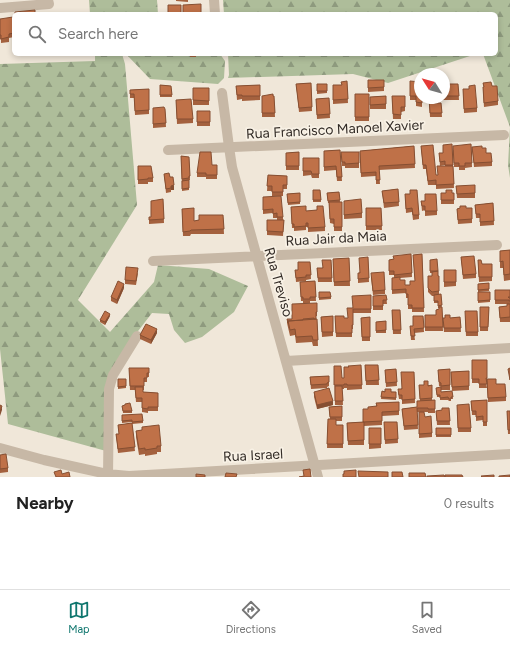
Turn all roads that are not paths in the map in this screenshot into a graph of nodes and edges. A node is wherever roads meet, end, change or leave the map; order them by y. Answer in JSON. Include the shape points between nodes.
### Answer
{"nodes":[{"id":1,"x":214,"y":0,"type":"edge"},
{"id":2,"x":48,"y":2,"type":"edge"},
{"id":3,"x":0,"y":8,"type":"edge"},
{"id":4,"x":215,"y":12,"type":"edge"},
{"id":5,"x":222,"y":93,"type":"dead end"},
{"id":6,"x":504,"y":135,"type":"dead end"},
{"id":7,"x":229,"y":147,"type":"junction"},
{"id":8,"x":168,"y":150,"type":"dead end"},
{"id":9,"x":497,"y":245,"type":"dead end"},
{"id":10,"x":257,"y":256,"type":"junction"},
{"id":11,"x":153,"y":261,"type":"dead end"},
{"id":12,"x":137,"y":336,"type":"dead end"},
{"id":13,"x":510,"y":348,"type":"edge"},
{"id":14,"x":286,"y":361,"type":"junction"},
{"id":15,"x":0,"y":448,"type":"edge"},
{"id":16,"x":510,"y":454,"type":"edge"},
{"id":17,"x":315,"y":466,"type":"junction"},
{"id":18,"x":107,"y":476,"type":"edge"},
{"id":19,"x":129,"y":477,"type":"edge"},
{"id":20,"x":318,"y":477,"type":"edge"}],
"edges":[{"from":1,"to":4,"type":"street"},
{"from":2,"to":3,"type":"street"},
{"from":5,"to":7,"type":"street","name":"Rua Treviso"},
{"from":6,"to":7,"type":"street","name":"Rua Francisco Manoel Xavier"},
{"from":7,"to":8,"type":"street","name":"Rua Francisco Manoel Xavier"},
{"from":7,"to":10,"type":"street","name":"Rua Treviso","via":[[232,167]]},
{"from":9,"to":10,"type":"street","name":"Rua Jair da Maia"},
{"from":10,"to":11,"type":"street","name":"Rua Jair da Maia"},
{"from":10,"to":14,"type":"street","name":"Rua Treviso"},
{"from":12,"to":18,"type":"street","via":[[113,375],[109,389]]},
{"from":13,"to":14,"type":"street"},
{"from":14,"to":17,"type":"street","name":"Rua Treviso"},
{"from":15,"to":18,"type":"street","name":"Rua Israel"},
{"from":16,"to":17,"type":"street","name":"Rua Israel"},
{"from":17,"to":19,"type":"street","name":"Rua Israel"},
{"from":17,"to":20,"type":"street","name":"Rua Treviso"},
{"from":18,"to":19,"type":"street","name":"Rua Israel"}]}
